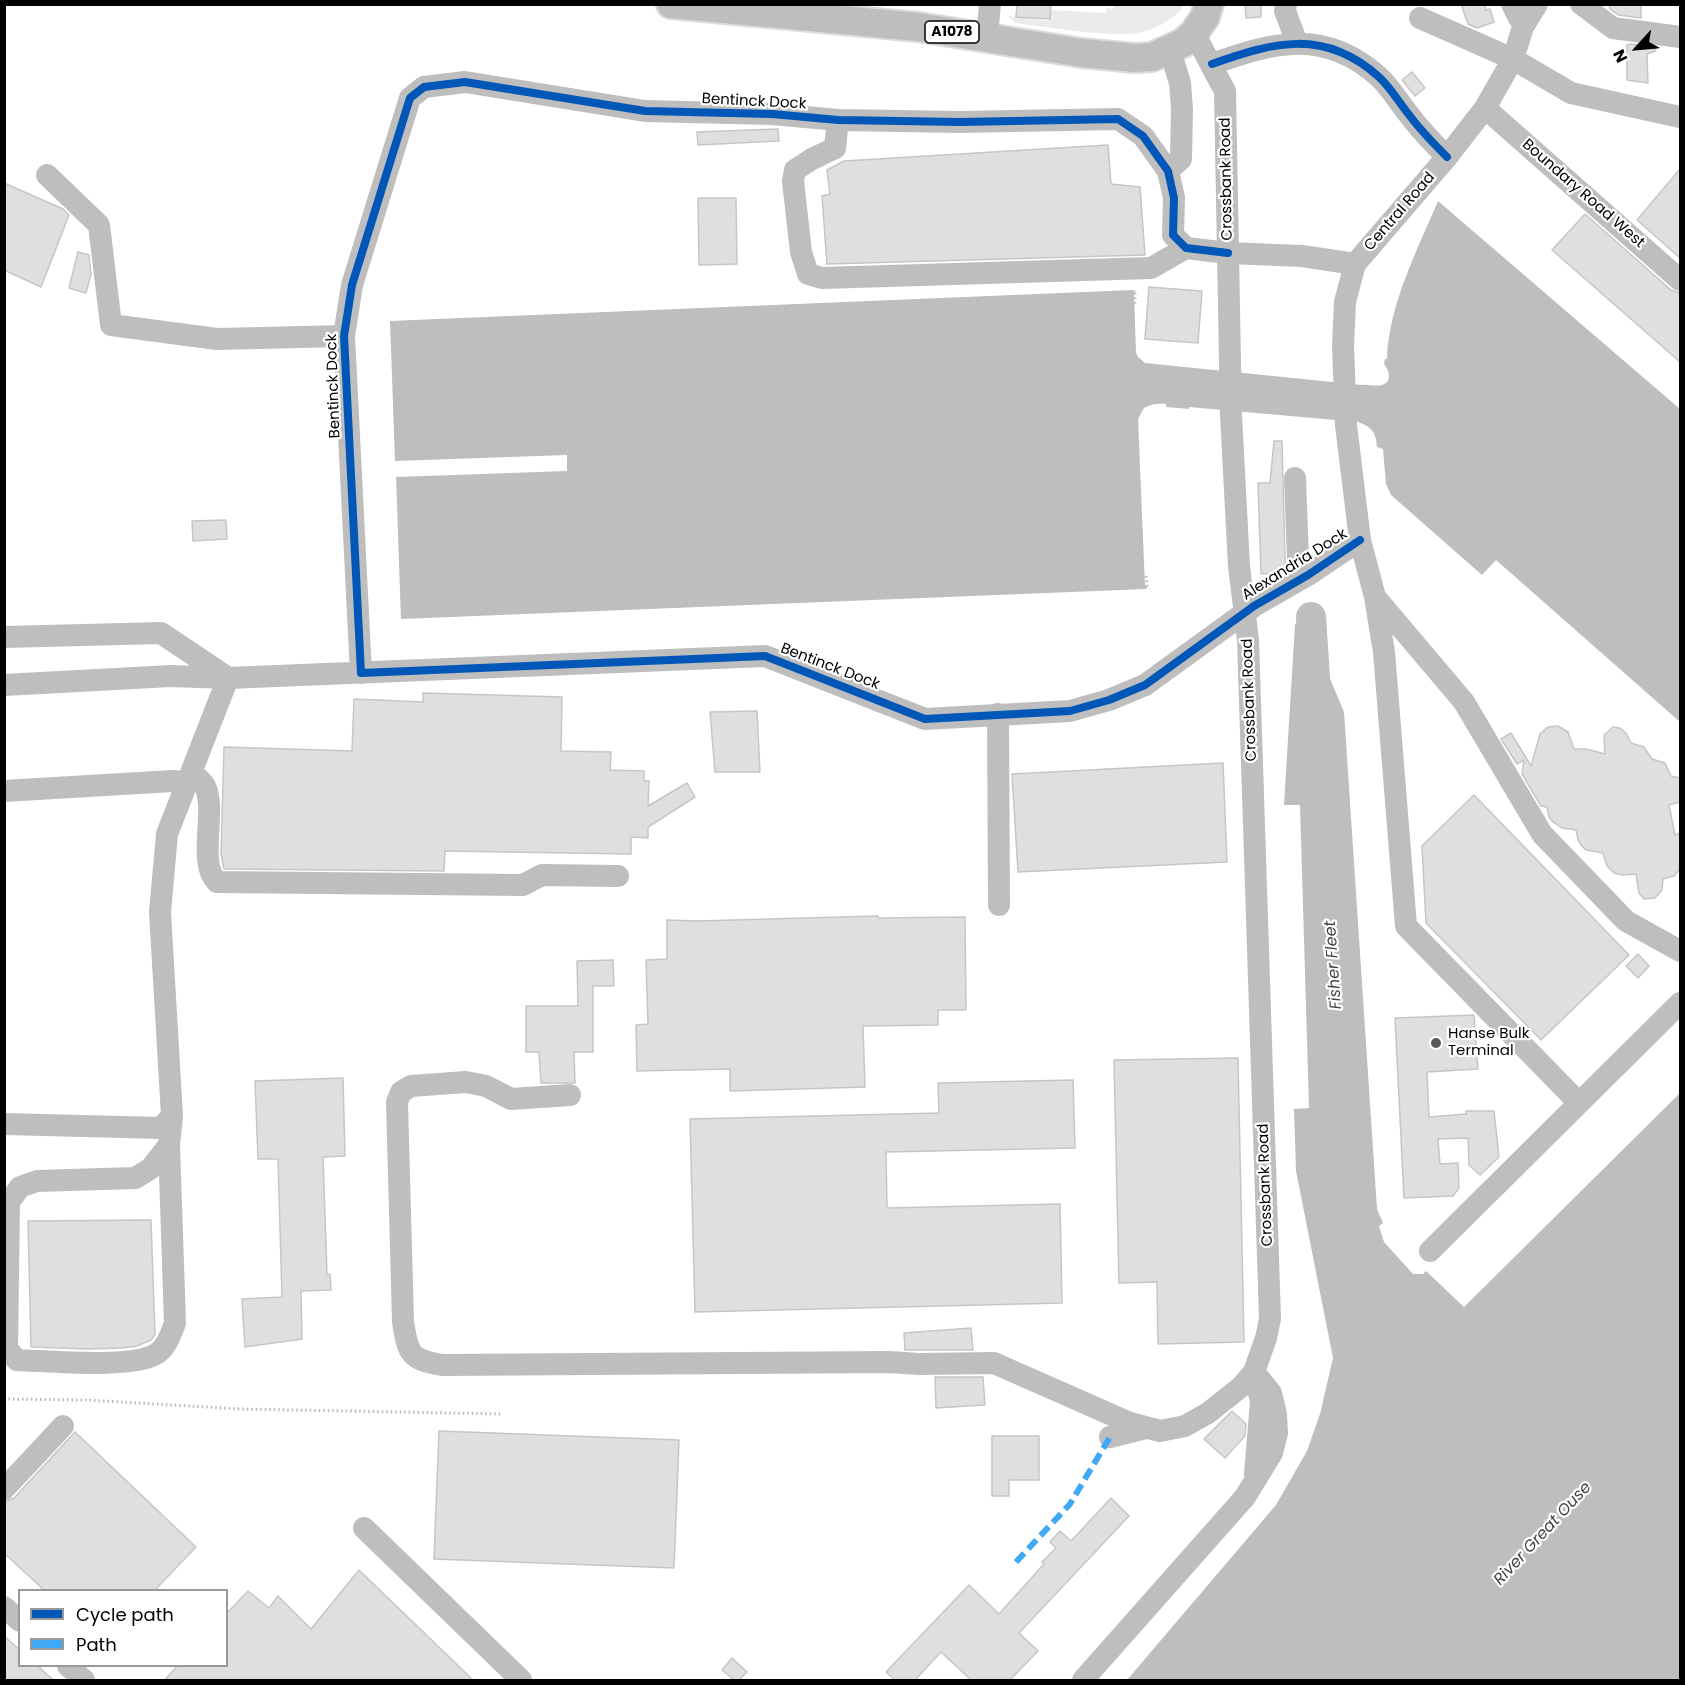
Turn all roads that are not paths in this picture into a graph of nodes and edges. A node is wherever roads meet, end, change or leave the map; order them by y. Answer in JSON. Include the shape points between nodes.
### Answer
{"nodes":[{"id":1,"x":670,"y":4,"type":"edge"},
{"id":2,"x":990,"y":4,"type":"edge"},
{"id":3,"x":1209,"y":4,"type":"edge"},
{"id":4,"x":1286,"y":4,"type":"edge"},
{"id":5,"x":1581,"y":4,"type":"edge"},
{"id":6,"x":1525,"y":14,"type":"edge"},
{"id":7,"x":1420,"y":18,"type":"dead end"},
{"id":8,"x":1194,"y":33,"type":"junction"},
{"id":9,"x":987,"y":37,"type":"junction"},
{"id":10,"x":1680,"y":37,"type":"edge"},
{"id":11,"x":1297,"y":43,"type":"junction"},
{"id":12,"x":1170,"y":50,"type":"junction"},
{"id":13,"x":1513,"y":58,"type":"junction"},
{"id":14,"x":1212,"y":64,"type":"junction"},
{"id":15,"x":1485,"y":108,"type":"junction"},
{"id":16,"x":1680,"y":117,"type":"edge"},
{"id":17,"x":838,"y":120,"type":"junction"},
{"id":18,"x":1447,"y":157,"type":"junction"},
{"id":19,"x":1167,"y":171,"type":"junction"},
{"id":20,"x":47,"y":175,"type":"dead end"},
{"id":21,"x":1186,"y":248,"type":"junction"},
{"id":22,"x":1228,"y":253,"type":"junction"},
{"id":23,"x":1355,"y":264,"type":"junction"},
{"id":24,"x":1680,"y":280,"type":"edge"},
{"id":25,"x":344,"y":336,"type":"junction"},
{"id":26,"x":1295,"y":478,"type":"dead end"},
{"id":27,"x":1360,"y":540,"type":"junction"},
{"id":28,"x":1308,"y":575,"type":"junction"},
{"id":29,"x":1375,"y":597,"type":"junction"},
{"id":30,"x":1244,"y":612,"type":"junction"},
{"id":31,"x":4,"y":637,"type":"edge"},
{"id":32,"x":361,"y":673,"type":"junction"},
{"id":33,"x":228,"y":678,"type":"junction"},
{"id":34,"x":4,"y":685,"type":"edge"},
{"id":35,"x":998,"y":714,"type":"junction"},
{"id":36,"x":190,"y":778,"type":"junction"},
{"id":37,"x":4,"y":791,"type":"edge"},
{"id":38,"x":618,"y":876,"type":"dead end"},
{"id":39,"x":999,"y":905,"type":"dead end"},
{"id":40,"x":1680,"y":951,"type":"edge"},
{"id":41,"x":1680,"y":1003,"type":"edge"},
{"id":42,"x":570,"y":1095,"type":"dead end"},
{"id":43,"x":1579,"y":1103,"type":"junction"},
{"id":44,"x":172,"y":1116,"type":"junction"},
{"id":45,"x":4,"y":1124,"type":"edge"},
{"id":46,"x":169,"y":1145,"type":"junction"},
{"id":47,"x":1430,"y":1251,"type":"dead end"},
{"id":48,"x":1254,"y":1372,"type":"junction"},
{"id":49,"x":63,"y":1426,"type":"dead end"},
{"id":50,"x":1146,"y":1428,"type":"junction"},
{"id":51,"x":1110,"y":1437,"type":"dead end"},
{"id":52,"x":4,"y":1489,"type":"edge"},
{"id":53,"x":364,"y":1528,"type":"dead end"},
{"id":54,"x":4,"y":1607,"type":"edge"},
{"id":55,"x":18,"y":1618,"type":"edge"},
{"id":56,"x":70,"y":1667,"type":"edge"},
{"id":57,"x":84,"y":1680,"type":"edge"},
{"id":58,"x":521,"y":1680,"type":"edge"},
{"id":59,"x":1083,"y":1680,"type":"edge"}],
"edges":[{"from":1,"to":9,"type":"main road","number":"A1078"},
{"from":2,"to":9,"type":"street"},
{"from":3,"to":8,"type":"main road","number":"A1078"},
{"from":4,"to":11,"type":"street"},
{"from":5,"to":10,"type":"street","via":[[1613,28]]},
{"from":6,"to":13,"type":"street","name":"Central Road"},
{"from":7,"to":13,"type":"street"},
{"from":8,"to":12,"type":"main road","number":"A1078"},
{"from":8,"to":14,"type":"street","name":"Crossbank Road"},
{"from":9,"to":12,"type":"main road","number":"A1078","via":[[1136,58]]},
{"from":11,"to":14,"type":"street","via":[[1247,52]]},
{"from":11,"to":18,"type":"street","via":[[1326,46],[1355,59],[1380,78]]},
{"from":12,"to":19,"type":"street","via":[[1180,83],[1181,159]]},
{"from":13,"to":15,"type":"street","name":"Central Road"},
{"from":13,"to":16,"type":"street","via":[[1571,93]]},
{"from":14,"to":22,"type":"street","name":"Crossbank Road","via":[[1225,91]]},
{"from":15,"to":18,"type":"street","name":"Central Road"},
{"from":15,"to":24,"type":"street","name":"Boundary Road West"},
{"from":17,"to":19,"type":"street","name":"Bentinck Dock","via":[[1118,119],[1143,136]]},
{"from":17,"to":21,"type":"street","via":[[835,148],[795,170],[801,252],[808,274],[822,278],[1151,268]]},
{"from":17,"to":25,"type":"street","name":"Bentinck Dock","via":[[645,111],[465,82],[424,87],[410,98],[352,285]]},
{"from":18,"to":23,"type":"street","name":"Central Road"},
{"from":19,"to":21,"type":"street","name":"Bentinck Dock","via":[[1174,198],[1173,235]]},
{"from":20,"to":25,"type":"street","via":[[99,225],[111,325],[217,339]]},
{"from":21,"to":22,"type":"street"},
{"from":22,"to":23,"type":"street","via":[[1302,256]]},
{"from":22,"to":30,"type":"street","name":"Crossbank Road","via":[[1231,415]]},
{"from":23,"to":27,"type":"street","name":"Central Road","via":[[1345,302],[1343,346],[1346,425]]},
{"from":25,"to":32,"type":"street","name":"Bentinck Dock"},
{"from":26,"to":28,"type":"street","via":[[1298,559]]},
{"from":27,"to":28,"type":"street","name":"Alexandria Dock"},
{"from":27,"to":29,"type":"street","name":"Central Road"},
{"from":28,"to":30,"type":"street","name":"Alexandria Dock"},
{"from":29,"to":40,"type":"street","via":[[1464,702],[1542,834],[1626,921]]},
{"from":29,"to":43,"type":"street","name":"Central Road","via":[[1384,652],[1406,926]]},
{"from":30,"to":35,"type":"street","name":"Bentinck Dock","via":[[1145,685],[1109,700],[1070,711]]},
{"from":30,"to":48,"type":"street","name":"Crossbank Road","via":[[1249,652],[1270,1319]]},
{"from":31,"to":33,"type":"street","via":[[161,633]]},
{"from":32,"to":33,"type":"street"},
{"from":32,"to":35,"type":"street","name":"Bentinck Dock","via":[[765,656],[925,719]]},
{"from":33,"to":34,"type":"street","via":[[171,676]]},
{"from":33,"to":36,"type":"street"},
{"from":35,"to":39,"type":"street"},
{"from":36,"to":37,"type":"street"},
{"from":36,"to":38,"type":"street","via":[[205,786],[209,866],[217,882],[523,885],[542,875]]},
{"from":36,"to":44,"type":"street","via":[[167,834],[160,912]]},
{"from":41,"to":43,"type":"street"},
{"from":42,"to":50,"type":"street","via":[[511,1099],[486,1086],[466,1082],[411,1086],[401,1092],[397,1102],[403,1322],[406,1345],[423,1362],[994,1363]]},
{"from":43,"to":47,"type":"street"},
{"from":44,"to":45,"type":"street","via":[[161,1128]]},
{"from":44,"to":46,"type":"street"},
{"from":46,"to":46,"type":"street","via":[[150,1169],[135,1178],[37,1181],[20,1187],[9,1202],[7,1348],[17,1360],[122,1362],[153,1355],[167,1344],[176,1323]]},
{"from":48,"to":50,"type":"street","name":"Crossbank Road","via":[[1226,1400],[1185,1426],[1160,1431]]},
{"from":48,"to":59,"type":"street","via":[[1271,1393],[1276,1413],[1272,1453],[1245,1497]]},
{"from":49,"to":52,"type":"street"},
{"from":50,"to":51,"type":"street"},
{"from":53,"to":58,"type":"street"},
{"from":54,"to":55,"type":"street"},
{"from":56,"to":57,"type":"street"}]}
